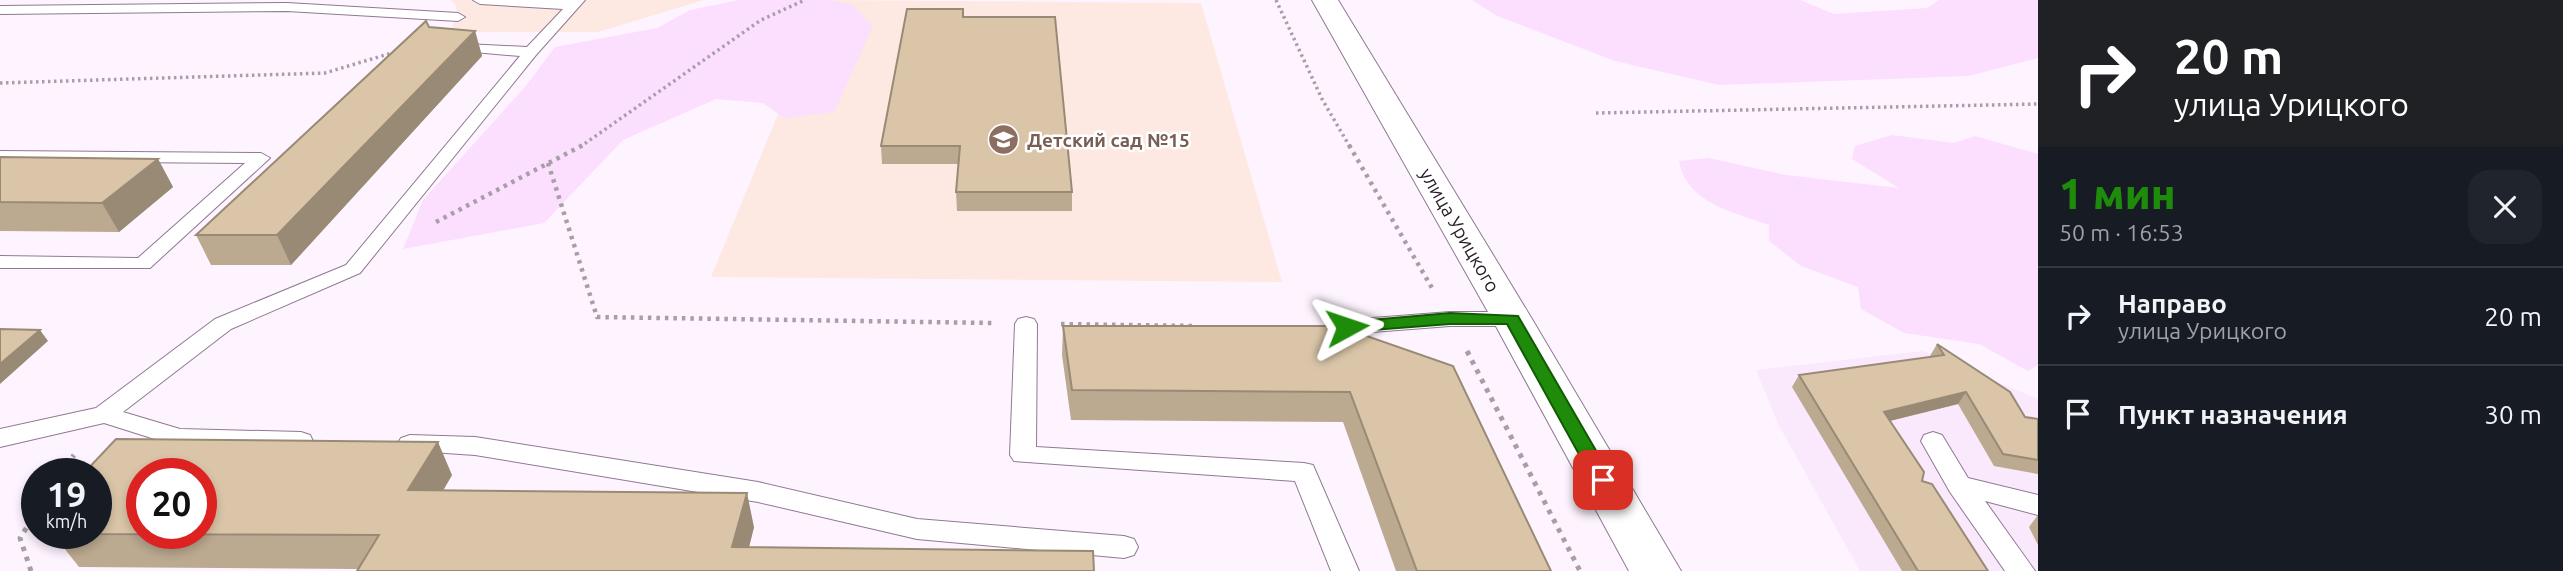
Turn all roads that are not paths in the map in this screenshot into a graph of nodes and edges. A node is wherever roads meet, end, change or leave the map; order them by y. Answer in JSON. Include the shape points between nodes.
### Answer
{"nodes":[{"id":1,"x":165,"y":0,"type":"edge"},
{"id":2,"x":480,"y":0,"type":"edge"},
{"id":3,"x":1325,"y":0,"type":"edge"},
{"id":4,"x":575,"y":3,"type":"edge"},
{"id":5,"x":0,"y":10,"type":"edge"},
{"id":6,"x":149,"y":10,"type":"junction"},
{"id":7,"x":458,"y":17,"type":"dead end"},
{"id":8,"x":443,"y":46,"type":"edge"},
{"id":9,"x":531,"y":51,"type":"junction"},
{"id":10,"x":0,"y":156,"type":"edge"},
{"id":11,"x":0,"y":262,"type":"edge"},
{"id":12,"x":1512,"y":319,"type":"junction"},
{"id":13,"x":1026,"y":324,"type":"road end"},
{"id":14,"x":1347,"y":327,"type":"edge"},
{"id":15,"x":103,"y":415,"type":"junction"},
{"id":16,"x":0,"y":439,"type":"edge"},
{"id":17,"x":1933,"y":441,"type":"dead end"},
{"id":18,"x":327,"y":442,"type":"edge"},
{"id":19,"x":381,"y":443,"type":"edge"},
{"id":20,"x":1959,"y":485,"type":"junction"},
{"id":21,"x":2038,"y":505,"type":"edge"},
{"id":22,"x":1124,"y":548,"type":"dead end"},
{"id":23,"x":1345,"y":571,"type":"edge"},
{"id":24,"x":1655,"y":571,"type":"edge"},
{"id":25,"x":2021,"y":571,"type":"edge"}],
"edges":[{"from":1,"to":6,"type":"lane"},
{"from":2,"to":4,"type":"lane"},
{"from":3,"to":12,"type":"street","name":"улица Урицкого"},
{"from":4,"to":9,"type":"lane"},
{"from":5,"to":6,"type":"lane"},
{"from":6,"to":7,"type":"lane","via":[[405,11]]},
{"from":8,"to":9,"type":"lane"},
{"from":9,"to":15,"type":"lane","via":[[353,269],[223,324]]},
{"from":10,"to":11,"type":"lane","via":[[261,158],[143,264]]},
{"from":12,"to":14,"type":"lane","via":[[1450,318]]},
{"from":12,"to":24,"type":"street","name":"улица Урицкого"},
{"from":13,"to":23,"type":"lane","via":[[1023,455],[1304,472]]},
{"from":15,"to":16,"type":"lane"},
{"from":15,"to":18,"type":"lane","via":[[180,439]]},
{"from":17,"to":20,"type":"lane"},
{"from":19,"to":22,"type":"lane","via":[[475,446],[758,492],[917,529]]},
{"from":20,"to":21,"type":"lane"},
{"from":20,"to":25,"type":"lane"}]}
